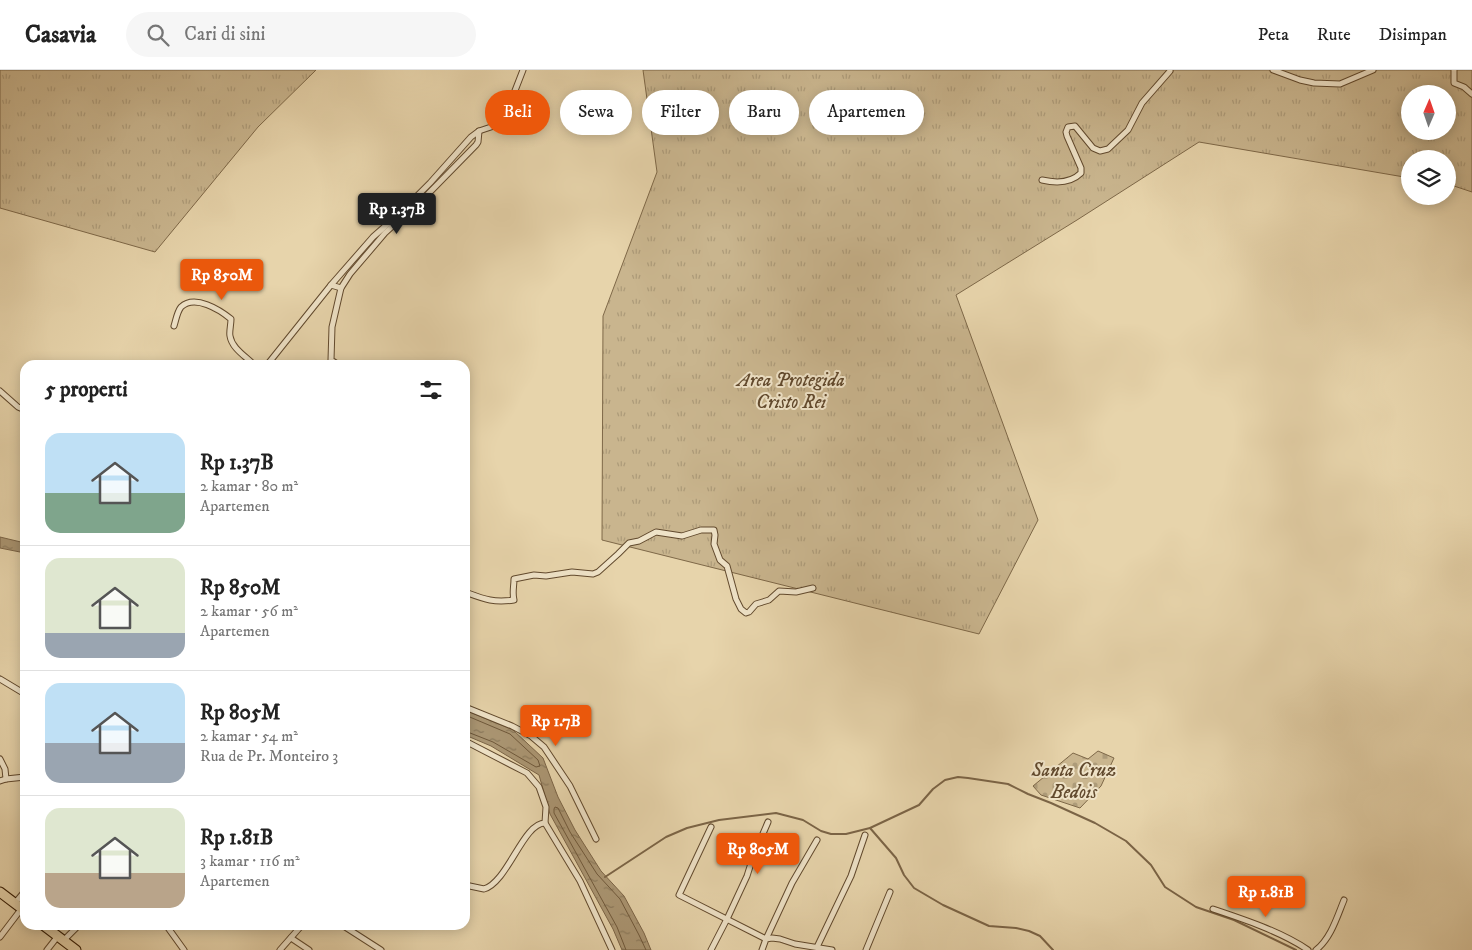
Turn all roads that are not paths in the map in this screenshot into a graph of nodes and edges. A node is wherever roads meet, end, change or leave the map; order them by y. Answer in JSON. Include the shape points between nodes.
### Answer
{"nodes":[{"id":1,"x":523,"y":70,"type":"edge"},
{"id":2,"x":1170,"y":70,"type":"edge"},
{"id":3,"x":1273,"y":70,"type":"edge"},
{"id":4,"x":1373,"y":70,"type":"edge"},
{"id":5,"x":1454,"y":70,"type":"edge"},
{"id":6,"x":1472,"y":94,"type":"edge"},
{"id":7,"x":479,"y":131,"type":"junction"},
{"id":8,"x":1042,"y":180,"type":"dead end"},
{"id":9,"x":331,"y":285,"type":"junction"},
{"id":10,"x":341,"y":288,"type":"junction"},
{"id":11,"x":174,"y":326,"type":"dead end"},
{"id":12,"x":248,"y":360,"type":"edge"},
{"id":13,"x":271,"y":360,"type":"edge"},
{"id":14,"x":331,"y":360,"type":"edge"},
{"id":15,"x":0,"y":391,"type":"edge"},
{"id":16,"x":20,"y":408,"type":"edge"},
{"id":17,"x":813,"y":588,"type":"dead end"},
{"id":18,"x":470,"y":594,"type":"edge"},
{"id":19,"x":0,"y":679,"type":"edge"},
{"id":20,"x":20,"y":691,"type":"edge"},
{"id":21,"x":470,"y":709,"type":"edge"},
{"id":22,"x":470,"y":744,"type":"edge"},
{"id":23,"x":0,"y":759,"type":"edge"},
{"id":24,"x":20,"y":778,"type":"edge"},
{"id":25,"x":3,"y":780,"type":"edge"},
{"id":26,"x":768,"y":822,"type":"dead end"},
{"id":27,"x":545,"y":823,"type":"junction"},
{"id":28,"x":711,"y":827,"type":"dead end"},
{"id":29,"x":865,"y":835,"type":"dead end"},
{"id":30,"x":596,"y":839,"type":"dead end"},
{"id":31,"x":818,"y":840,"type":"dead end"},
{"id":32,"x":470,"y":886,"type":"edge"},
{"id":33,"x":0,"y":892,"type":"edge"},
{"id":34,"x":890,"y":892,"type":"dead end"},
{"id":35,"x":1344,"y":900,"type":"dead end"},
{"id":36,"x":20,"y":906,"type":"edge"},
{"id":37,"x":20,"y":908,"type":"edge"},
{"id":38,"x":1213,"y":909,"type":"dead end"},
{"id":39,"x":727,"y":919,"type":"junction"},
{"id":40,"x":51,"y":930,"type":"edge"},
{"id":41,"x":72,"y":930,"type":"edge"},
{"id":42,"x":170,"y":930,"type":"edge"},
{"id":43,"x":298,"y":930,"type":"edge"},
{"id":44,"x":350,"y":930,"type":"edge"},
{"id":45,"x":0,"y":937,"type":"edge"},
{"id":46,"x":61,"y":938,"type":"junction"},
{"id":47,"x":291,"y":938,"type":"junction"},
{"id":48,"x":766,"y":939,"type":"junction"},
{"id":49,"x":817,"y":947,"type":"junction"},
{"id":50,"x":1298,"y":947,"type":"edge"},
{"id":51,"x":47,"y":950,"type":"edge"},
{"id":52,"x":76,"y":950,"type":"edge"},
{"id":53,"x":184,"y":950,"type":"edge"},
{"id":54,"x":280,"y":950,"type":"edge"},
{"id":55,"x":310,"y":950,"type":"edge"},
{"id":56,"x":381,"y":950,"type":"edge"},
{"id":57,"x":612,"y":950,"type":"edge"},
{"id":58,"x":711,"y":950,"type":"edge"},
{"id":59,"x":762,"y":950,"type":"edge"},
{"id":60,"x":832,"y":950,"type":"edge"},
{"id":61,"x":866,"y":950,"type":"edge"},
{"id":62,"x":1308,"y":950,"type":"edge"},
{"id":63,"x":1316,"y":950,"type":"edge"}],
"edges":[{"from":1,"to":7,"type":"street","via":[[498,125]]},
{"from":2,"to":8,"type":"street","via":[[1142,103],[1128,130],[1108,149],[1100,151],[1093,148],[1075,126],[1068,127],[1067,136],[1081,173],[1066,181]]},
{"from":3,"to":4,"type":"street","via":[[1314,83],[1340,84]]},
{"from":5,"to":6,"type":"street","via":[[1454,83]]},
{"from":7,"to":9,"type":"street"},
{"from":7,"to":10,"type":"street","via":[[476,145],[385,233]]},
{"from":9,"to":10,"type":"street"},
{"from":9,"to":13,"type":"street"},
{"from":10,"to":14,"type":"street","via":[[332,327]]},
{"from":11,"to":12,"type":"street","via":[[182,307],[190,302],[206,304],[231,320],[229,335],[232,343]]},
{"from":15,"to":16,"type":"street"},
{"from":17,"to":18,"type":"street","via":[[779,591],[746,613],[736,599],[727,566],[720,560],[714,544],[714,530],[701,530],[682,536],[656,532],[629,543],[593,574],[534,574],[514,579],[514,600],[499,602]]},
{"from":19,"to":20,"type":"street"},
{"from":21,"to":30,"type":"street","via":[[512,726],[544,747],[570,786]]},
{"from":22,"to":27,"type":"street","via":[[527,773],[539,787],[546,807]]},
{"from":23,"to":25,"type":"street","via":[[5,769]]},
{"from":24,"to":25,"type":"street"},
{"from":26,"to":39,"type":"street"},
{"from":27,"to":32,"type":"street","via":[[531,829],[492,885],[484,889]]},
{"from":27,"to":57,"type":"street","via":[[580,881]]},
{"from":28,"to":39,"type":"street","via":[[680,895]]},
{"from":29,"to":49,"type":"street"},
{"from":31,"to":48,"type":"street","via":[[792,883]]},
{"from":33,"to":36,"type":"main road"},
{"from":34,"to":61,"type":"street"},
{"from":35,"to":63,"type":"street","via":[[1336,922]]},
{"from":37,"to":45,"type":"street"},
{"from":38,"to":50,"type":"street","via":[[1242,918]]},
{"from":39,"to":48,"type":"street"},
{"from":39,"to":58,"type":"street"},
{"from":40,"to":46,"type":"main road"},
{"from":41,"to":46,"type":"street"},
{"from":42,"to":53,"type":"street"},
{"from":43,"to":47,"type":"street"},
{"from":44,"to":56,"type":"street"},
{"from":46,"to":51,"type":"street"},
{"from":46,"to":52,"type":"main road"},
{"from":47,"to":54,"type":"street"},
{"from":47,"to":55,"type":"street"},
{"from":48,"to":49,"type":"street"},
{"from":48,"to":59,"type":"street"},
{"from":49,"to":60,"type":"street"},
{"from":50,"to":62,"type":"street"}]}
